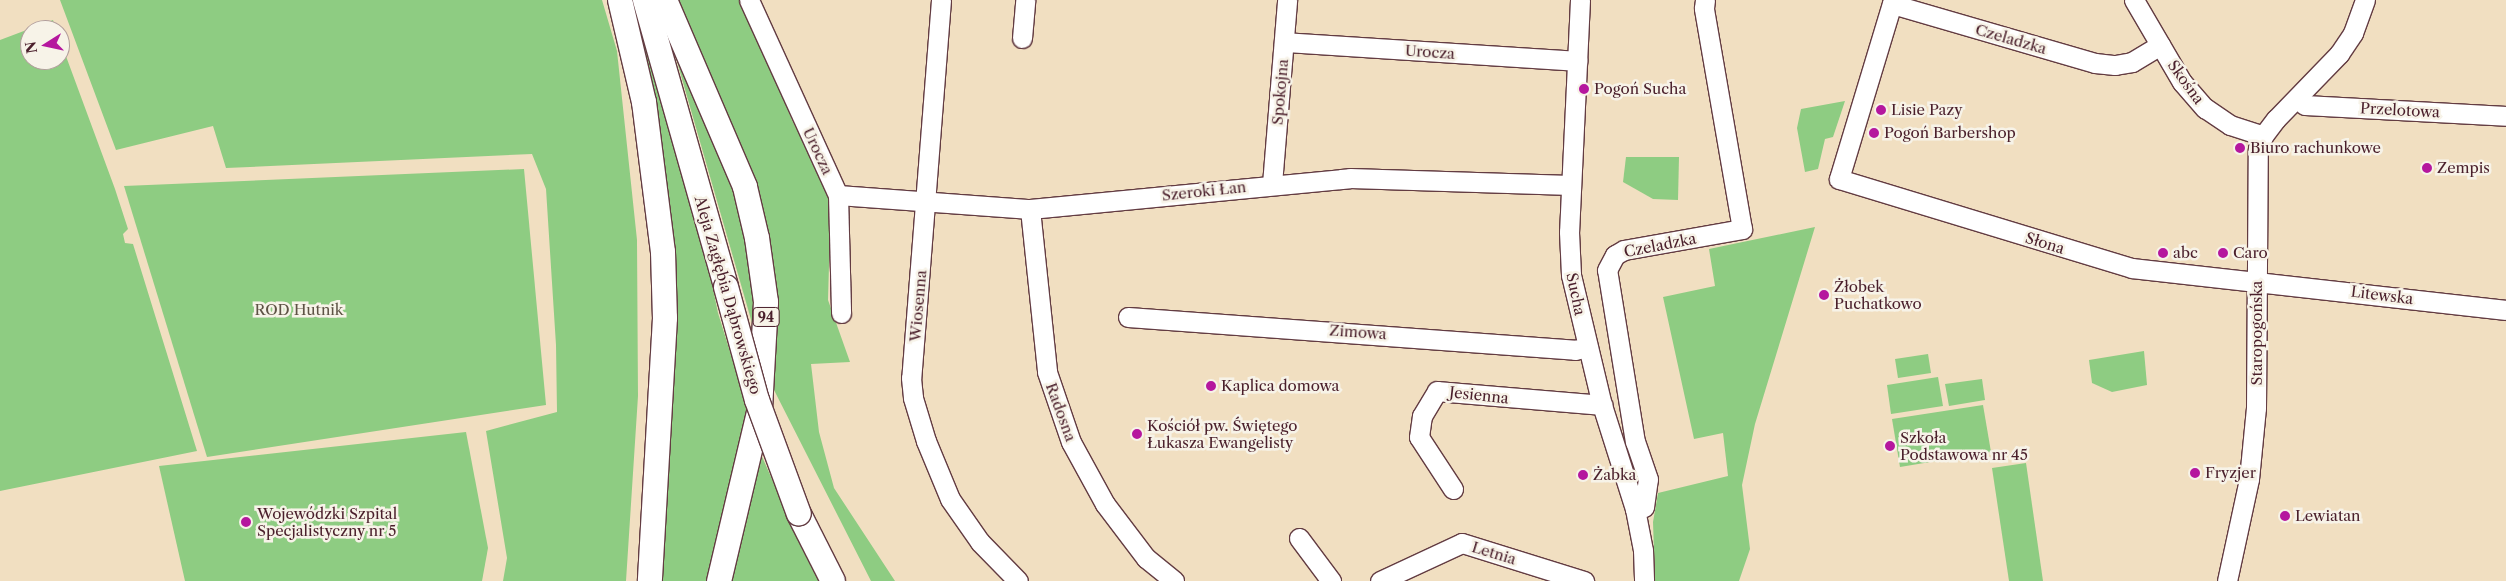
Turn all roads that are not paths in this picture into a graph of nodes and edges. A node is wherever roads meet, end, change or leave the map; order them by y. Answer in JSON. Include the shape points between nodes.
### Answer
{"nodes":[{"id":1,"x":620,"y":0,"type":"edge"},
{"id":2,"x":645,"y":0,"type":"edge"},
{"id":3,"x":665,"y":0,"type":"edge"},
{"id":4,"x":749,"y":0,"type":"edge"},
{"id":5,"x":941,"y":0,"type":"edge"},
{"id":6,"x":1025,"y":0,"type":"edge"},
{"id":7,"x":1287,"y":0,"type":"edge"},
{"id":8,"x":1580,"y":0,"type":"edge"},
{"id":9,"x":1705,"y":0,"type":"edge"},
{"id":10,"x":2134,"y":0,"type":"edge"},
{"id":11,"x":2365,"y":0,"type":"edge"},
{"id":12,"x":1893,"y":2,"type":"edge"},
{"id":13,"x":1022,"y":38,"type":"dead end"},
{"id":14,"x":1284,"y":42,"type":"junction"},
{"id":15,"x":2160,"y":46,"type":"junction"},
{"id":16,"x":1577,"y":62,"type":"junction"},
{"id":17,"x":2296,"y":99,"type":"junction"},
{"id":18,"x":2506,"y":116,"type":"edge"},
{"id":19,"x":2263,"y":136,"type":"junction"},
{"id":20,"x":1839,"y":179,"type":"joint"},
{"id":21,"x":1272,"y":184,"type":"junction"},
{"id":22,"x":1571,"y":185,"type":"junction"},
{"id":23,"x":838,"y":195,"type":"junction"},
{"id":24,"x":927,"y":200,"type":"junction"},
{"id":25,"x":1030,"y":209,"type":"junction"},
{"id":26,"x":2257,"y":282,"type":"junction"},
{"id":27,"x":2506,"y":310,"type":"edge"},
{"id":28,"x":841,"y":313,"type":"dead end"},
{"id":29,"x":1128,"y":317,"type":"dead end"},
{"id":30,"x":1588,"y":346,"type":"junction"},
{"id":31,"x":1602,"y":405,"type":"junction"},
{"id":32,"x":1453,"y":489,"type":"dead end"},
{"id":33,"x":1635,"y":509,"type":"junction"},
{"id":34,"x":1299,"y":538,"type":"dead end"},
{"id":35,"x":650,"y":578,"type":"edge"},
{"id":36,"x":718,"y":581,"type":"edge"},
{"id":37,"x":833,"y":581,"type":"edge"},
{"id":38,"x":1018,"y":581,"type":"edge"},
{"id":39,"x":1174,"y":581,"type":"edge"},
{"id":40,"x":1331,"y":581,"type":"edge"},
{"id":41,"x":1380,"y":581,"type":"edge"},
{"id":42,"x":1584,"y":581,"type":"edge"},
{"id":43,"x":1644,"y":581,"type":"edge"},
{"id":44,"x":2227,"y":581,"type":"edge"}],
"edges":[{"from":1,"to":35,"type":"main road","via":[[644,102],[664,252],[665,318]]},
{"from":2,"to":37,"type":"main road","name":"Aleja Zagłębia Dąbrowskiego","number":"94","bridge":true,"via":[[758,400],[798,514]]},
{"from":3,"to":36,"type":"main road","number":"94","via":[[745,187],[757,238],[766,302],[760,408]]},
{"from":4,"to":23,"type":"street","name":"Urocza"},
{"from":5,"to":24,"type":"street","name":"Wiosenna","via":[[932,81]]},
{"from":6,"to":13,"type":"street"},
{"from":7,"to":14,"type":"street","name":"Spokojna"},
{"from":8,"to":16,"type":"street","name":"Sucha"},
{"from":9,"to":33,"type":"street","name":"Czeladzka","via":[[1742,229],[1624,250],[1615,255],[1606,270],[1635,442],[1648,478],[1644,506]]},
{"from":10,"to":15,"type":"street","name":"Skośna"},
{"from":11,"to":17,"type":"street","name":"Staropogońska","via":[[2353,33],[2340,54]]},
{"from":12,"to":15,"type":"street","name":"Czeladzka","via":[[2095,63],[2114,65],[2132,62]]},
{"from":12,"to":20,"type":"street","name":"Czeladzka"},
{"from":14,"to":16,"type":"street","name":"Urocza"},
{"from":14,"to":21,"type":"street","name":"Spokojna"},
{"from":15,"to":19,"type":"street","name":"Skośna","via":[[2182,82],[2205,108],[2230,125]]},
{"from":16,"to":22,"type":"street","name":"Sucha"},
{"from":17,"to":18,"type":"street","name":"Przelotowa","via":[[2305,105]]},
{"from":17,"to":19,"type":"street","name":"Staropogońska"},
{"from":19,"to":26,"type":"street","name":"Staropogońska","via":[[2258,149]]},
{"from":20,"to":26,"type":"street","name":"Słona","via":[[2120,265]]},
{"from":21,"to":22,"type":"street","name":"Szeroki Łan","via":[[1350,178]]},
{"from":21,"to":25,"type":"street","name":"Szeroki Łan"},
{"from":22,"to":30,"type":"street","name":"Sucha","via":[[1571,275]]},
{"from":23,"to":24,"type":"street","name":"Szeroki Łan"},
{"from":23,"to":28,"type":"street","name":"Urocza"},
{"from":24,"to":25,"type":"street","name":"Szeroki Łan"},
{"from":24,"to":38,"type":"street","name":"Wiosenna","via":[[911,378],[913,398],[926,441],[950,499],[980,542]]},
{"from":25,"to":39,"type":"street","name":"Radosna","via":[[1047,372],[1072,442],[1106,504],[1146,558]]},
{"from":26,"to":27,"type":"street","name":"Litewska"},
{"from":26,"to":44,"type":"street","name":"Staropogońska","via":[[2256,408],[2248,479]]},
{"from":29,"to":30,"type":"street","name":"Zimowa","via":[[1575,350]]},
{"from":30,"to":31,"type":"street","name":"Sucha"},
{"from":31,"to":32,"type":"street","name":"Jesienna","via":[[1438,391],[1422,416],[1419,437]]},
{"from":31,"to":33,"type":"street","name":"Sucha"},
{"from":33,"to":43,"type":"street","name":"Sucha","via":[[1643,550]]},
{"from":34,"to":40,"type":"street"},
{"from":41,"to":42,"type":"street","name":"Letnia","via":[[1462,543]]}]}
